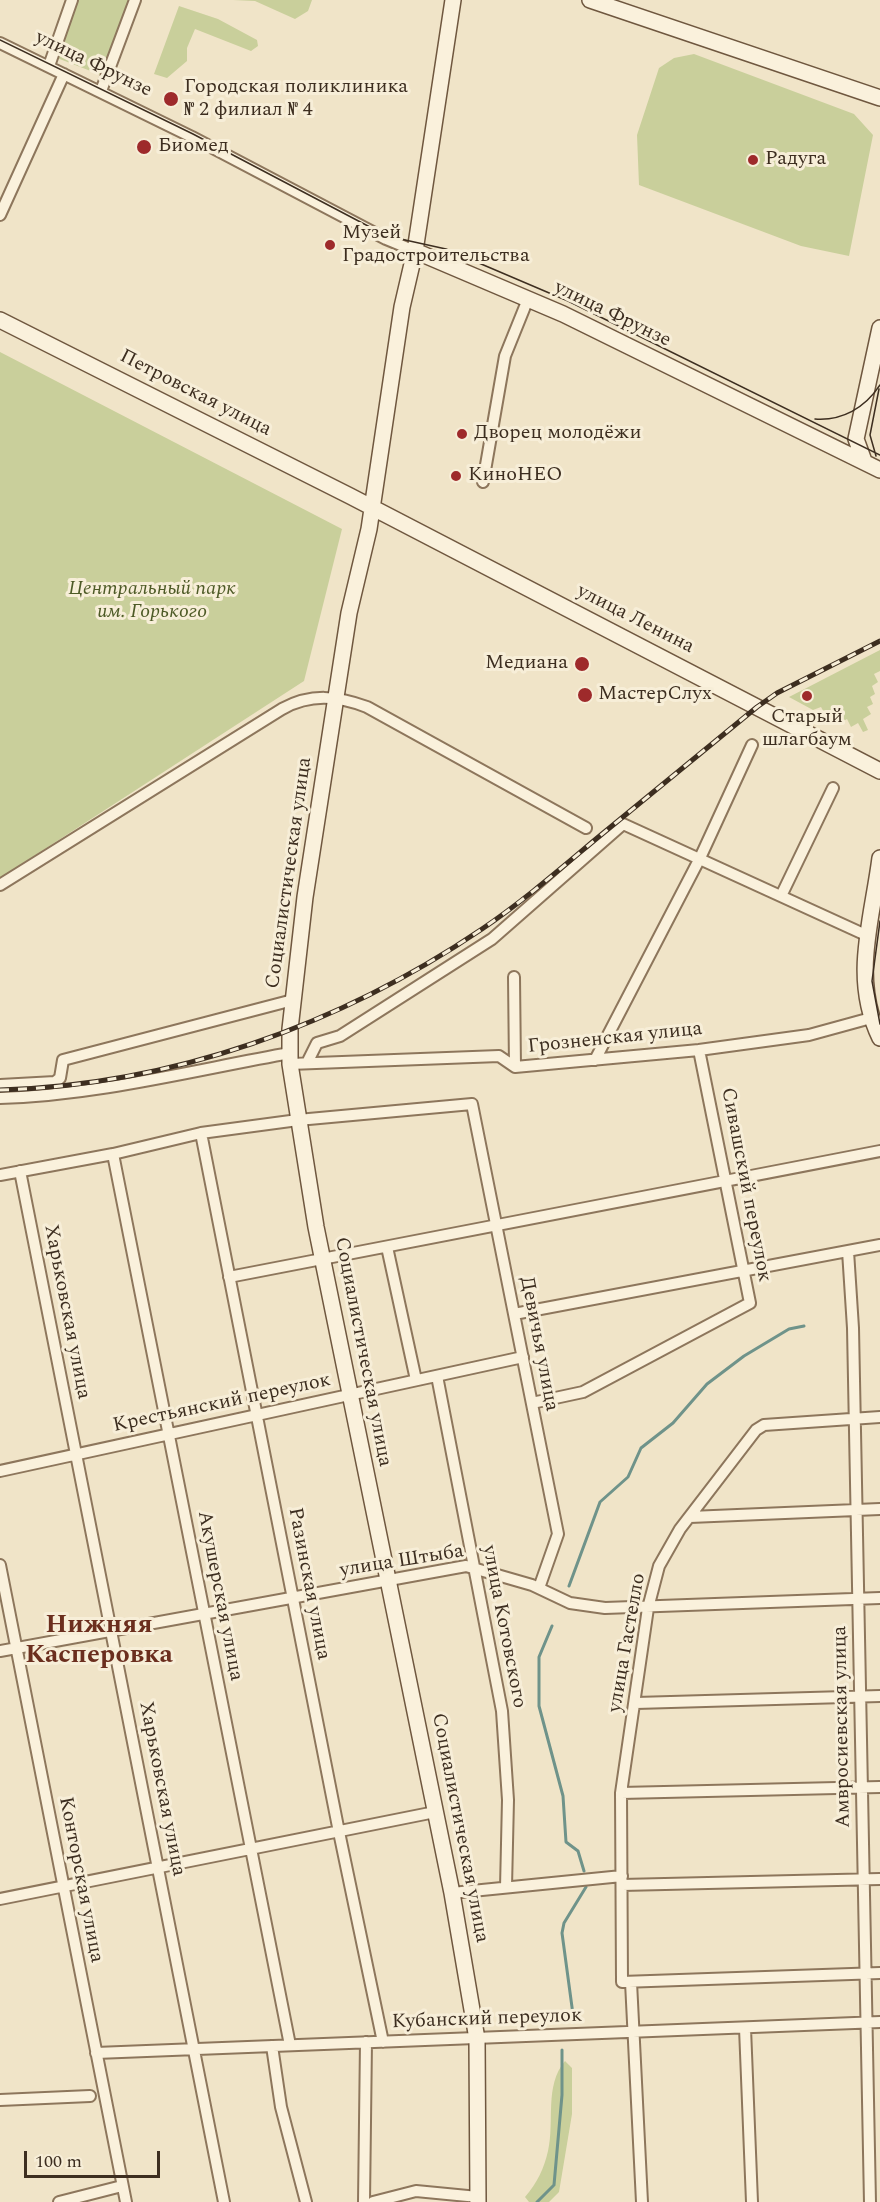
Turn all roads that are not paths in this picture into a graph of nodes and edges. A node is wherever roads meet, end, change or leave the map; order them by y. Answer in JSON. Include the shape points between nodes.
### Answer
{"nodes":[{"id":1,"x":72,"y":0,"type":"edge"},
{"id":2,"x":135,"y":0,"type":"edge"},
{"id":3,"x":453,"y":0,"type":"edge"},
{"id":4,"x":590,"y":0,"type":"edge"},
{"id":5,"x":0,"y":43,"type":"edge"},
{"id":6,"x":49,"y":66,"type":"junction"},
{"id":7,"x":64,"y":74,"type":"junction"},
{"id":8,"x":101,"y":92,"type":"junction"},
{"id":9,"x":880,"y":98,"type":"edge"},
{"id":10,"x":0,"y":215,"type":"edge"},
{"id":11,"x":415,"y":251,"type":"junction"},
{"id":12,"x":528,"y":298,"type":"junction"},
{"id":13,"x":0,"y":320,"type":"edge"},
{"id":14,"x":880,"y":328,"type":"edge"},
{"id":15,"x":864,"y":461,"type":"junction"},
{"id":16,"x":880,"y":470,"type":"edge"},
{"id":17,"x":483,"y":482,"type":"dead end"},
{"id":18,"x":371,"y":507,"type":"junction"},
{"id":19,"x":337,"y":698,"type":"junction"},
{"id":20,"x":752,"y":745,"type":"dead end"},
{"id":21,"x":880,"y":771,"type":"edge"},
{"id":22,"x":833,"y":788,"type":"dead end"},
{"id":23,"x":586,"y":828,"type":"dead end"},
{"id":24,"x":700,"y":858,"type":"junction"},
{"id":25,"x":880,"y":858,"type":"edge"},
{"id":26,"x":0,"y":885,"type":"edge"},
{"id":27,"x":781,"y":896,"type":"junction"},
{"id":28,"x":868,"y":936,"type":"junction"},
{"id":29,"x":514,"y":977,"type":"dead end"},
{"id":30,"x":293,"y":1000,"type":"junction"},
{"id":31,"x":871,"y":1018,"type":"junction"},
{"id":32,"x":880,"y":1038,"type":"edge"},
{"id":33,"x":699,"y":1050,"type":"junction"},
{"id":34,"x":290,"y":1058,"type":"junction"},
{"id":35,"x":595,"y":1060,"type":"junction"},
{"id":36,"x":307,"y":1063,"type":"junction"},
{"id":37,"x":516,"y":1067,"type":"junction"},
{"id":38,"x":0,"y":1084,"type":"edge"},
{"id":39,"x":0,"y":1098,"type":"edge"},
{"id":40,"x":298,"y":1120,"type":"junction"},
{"id":41,"x":201,"y":1133,"type":"junction"},
{"id":42,"x":880,"y":1151,"type":"edge"},
{"id":43,"x":113,"y":1154,"type":"junction"},
{"id":44,"x":20,"y":1171,"type":"junction"},
{"id":45,"x":0,"y":1175,"type":"edge"},
{"id":46,"x":726,"y":1183,"type":"junction"},
{"id":47,"x":496,"y":1226,"type":"junction"},
{"id":48,"x":880,"y":1245,"type":"edge"},
{"id":49,"x":387,"y":1247,"type":"junction"},
{"id":50,"x":848,"y":1251,"type":"junction"},
{"id":51,"x":322,"y":1259,"type":"junction"},
{"id":52,"x":744,"y":1271,"type":"junction"},
{"id":53,"x":229,"y":1276,"type":"junction"},
{"id":54,"x":514,"y":1314,"type":"junction"},
{"id":55,"x":523,"y":1357,"type":"junction"},
{"id":56,"x":436,"y":1376,"type":"junction"},
{"id":57,"x":416,"y":1380,"type":"junction"},
{"id":58,"x":349,"y":1395,"type":"junction"},
{"id":59,"x":532,"y":1403,"type":"junction"},
{"id":60,"x":256,"y":1415,"type":"junction"},
{"id":61,"x":880,"y":1417,"type":"edge"},
{"id":62,"x":855,"y":1419,"type":"junction"},
{"id":63,"x":169,"y":1434,"type":"junction"},
{"id":64,"x":76,"y":1454,"type":"junction"},
{"id":65,"x":0,"y":1470,"type":"edge"},
{"id":66,"x":880,"y":1509,"type":"edge"},
{"id":67,"x":856,"y":1510,"type":"junction"},
{"id":68,"x":690,"y":1517,"type":"junction"},
{"id":69,"x":0,"y":1565,"type":"edge"},
{"id":70,"x":474,"y":1568,"type":"junction"},
{"id":71,"x":387,"y":1582,"type":"junction"},
{"id":72,"x":538,"y":1588,"type":"junction"},
{"id":73,"x":880,"y":1598,"type":"edge"},
{"id":74,"x":292,"y":1599,"type":"junction"},
{"id":75,"x":858,"y":1599,"type":"junction"},
{"id":76,"x":648,"y":1608,"type":"junction"},
{"id":77,"x":205,"y":1615,"type":"junction"},
{"id":78,"x":111,"y":1631,"type":"junction"},
{"id":79,"x":16,"y":1648,"type":"junction"},
{"id":80,"x":0,"y":1652,"type":"edge"},
{"id":81,"x":880,"y":1696,"type":"edge"},
{"id":82,"x":860,"y":1697,"type":"junction"},
{"id":83,"x":636,"y":1703,"type":"junction"},
{"id":84,"x":880,"y":1787,"type":"edge"},
{"id":85,"x":862,"y":1788,"type":"junction"},
{"id":86,"x":621,"y":1793,"type":"junction"},
{"id":87,"x":435,"y":1812,"type":"junction"},
{"id":88,"x":339,"y":1832,"type":"junction"},
{"id":89,"x":251,"y":1850,"type":"junction"},
{"id":90,"x":158,"y":1869,"type":"junction"},
{"id":91,"x":864,"y":1879,"type":"junction"},
{"id":92,"x":880,"y":1879,"type":"edge"},
{"id":93,"x":622,"y":1881,"type":"junction"},
{"id":94,"x":63,"y":1887,"type":"junction"},
{"id":95,"x":506,"y":1887,"type":"junction"},
{"id":96,"x":452,"y":1893,"type":"junction"},
{"id":97,"x":0,"y":1899,"type":"edge"},
{"id":98,"x":880,"y":1973,"type":"edge"},
{"id":99,"x":866,"y":1974,"type":"junction"},
{"id":100,"x":627,"y":1982,"type":"junction"},
{"id":101,"x":880,"y":2022,"type":"edge"},
{"id":102,"x":867,"y":2023,"type":"junction"},
{"id":103,"x":745,"y":2028,"type":"junction"},
{"id":104,"x":633,"y":2032,"type":"junction"},
{"id":105,"x":477,"y":2039,"type":"junction"},
{"id":106,"x":366,"y":2042,"type":"junction"},
{"id":107,"x":383,"y":2042,"type":"junction"},
{"id":108,"x":290,"y":2045,"type":"junction"},
{"id":109,"x":272,"y":2046,"type":"junction"},
{"id":110,"x":194,"y":2049,"type":"junction"},
{"id":111,"x":96,"y":2053,"type":"junction"},
{"id":112,"x":90,"y":2096,"type":"dead end"},
{"id":113,"x":0,"y":2100,"type":"edge"},
{"id":114,"x":122,"y":2186,"type":"junction"},
{"id":115,"x":478,"y":2200,"type":"edge"},
{"id":116,"x":59,"y":2202,"type":"edge"},
{"id":117,"x":126,"y":2202,"type":"edge"},
{"id":118,"x":224,"y":2202,"type":"edge"},
{"id":119,"x":306,"y":2202,"type":"edge"},
{"id":120,"x":364,"y":2202,"type":"edge"},
{"id":121,"x":373,"y":2202,"type":"edge"},
{"id":122,"x":642,"y":2202,"type":"edge"},
{"id":123,"x":752,"y":2202,"type":"edge"},
{"id":124,"x":870,"y":2202,"type":"edge"}],
"edges":[{"from":1,"to":6,"type":"street"},
{"from":2,"to":8,"type":"street"},
{"from":3,"to":11,"type":"street","name":"Социалистическая улица"},
{"from":4,"to":9,"type":"street"},
{"from":5,"to":6,"type":"street","name":"улица Фрунзе"},
{"from":6,"to":7,"type":"street","name":"улица Фрунзе"},
{"from":7,"to":8,"type":"street","name":"улица Фрунзе"},
{"from":7,"to":10,"type":"street"},
{"from":8,"to":11,"type":"street","name":"улица Фрунзе"},
{"from":11,"to":12,"type":"street","name":"улица Фрунзе"},
{"from":11,"to":18,"type":"street","name":"Социалистическая улица","via":[[402,307]]},
{"from":12,"to":15,"type":"street","name":"улица Фрунзе"},
{"from":12,"to":17,"type":"street","via":[[505,357]]},
{"from":13,"to":18,"type":"street","name":"Петровская улица"},
{"from":14,"to":15,"type":"street","via":[[856,439]]},
{"from":15,"to":16,"type":"street","name":"улица Фрунзе"},
{"from":18,"to":19,"type":"street","name":"Социалистическая улица","via":[[349,613]]},
{"from":18,"to":21,"type":"street","name":"улица Ленина"},
{"from":19,"to":23,"type":"street","via":[[367,707]]},
{"from":19,"to":26,"type":"street","via":[[302,700],[282,708]]},
{"from":19,"to":30,"type":"street","name":"Социалистическая улица"},
{"from":20,"to":24,"type":"street"},
{"from":22,"to":27,"type":"street"},
{"from":24,"to":27,"type":"street"},
{"from":24,"to":35,"type":"street"},
{"from":24,"to":36,"type":"street","via":[[623,824],[492,939],[344,1033],[317,1043]]},
{"from":25,"to":28,"type":"street"},
{"from":27,"to":28,"type":"street"},
{"from":28,"to":31,"type":"street","via":[[864,990]]},
{"from":29,"to":37,"type":"street"},
{"from":30,"to":34,"type":"street","name":"Социалистическая улица"},
{"from":30,"to":38,"type":"street","via":[[63,1060],[60,1078],[55,1082]]},
{"from":31,"to":32,"type":"street"},
{"from":31,"to":33,"type":"street","name":"Грозненская улица","via":[[809,1035]]},
{"from":33,"to":35,"type":"street","name":"Грозненская улица"},
{"from":33,"to":46,"type":"street","name":"Сивашский переулок"},
{"from":34,"to":36,"type":"street","name":"Грозненская улица"},
{"from":34,"to":39,"type":"street","name":"Грозненская улица","via":[[62,1095]]},
{"from":34,"to":40,"type":"street","name":"Социалистическая улица"},
{"from":35,"to":37,"type":"street","name":"Грозненская улица"},
{"from":36,"to":37,"type":"street","name":"Грозненская улица","via":[[499,1056]]},
{"from":40,"to":41,"type":"street"},
{"from":40,"to":47,"type":"street","name":"Девичья улица","via":[[472,1104]]},
{"from":40,"to":51,"type":"street","name":"Социалистическая улица"},
{"from":41,"to":43,"type":"street"},
{"from":41,"to":53,"type":"street","name":"Разинская улица"},
{"from":42,"to":46,"type":"street"},
{"from":43,"to":44,"type":"street"},
{"from":43,"to":63,"type":"street","name":"Акушерская улица"},
{"from":44,"to":45,"type":"street"},
{"from":44,"to":64,"type":"street","name":"Харьковская улица"},
{"from":46,"to":47,"type":"street"},
{"from":46,"to":52,"type":"street","name":"Сивашский переулок"},
{"from":47,"to":49,"type":"street"},
{"from":47,"to":54,"type":"street","name":"Девичья улица"},
{"from":48,"to":50,"type":"street"},
{"from":49,"to":51,"type":"street"},
{"from":49,"to":57,"type":"street"},
{"from":50,"to":52,"type":"street"},
{"from":50,"to":62,"type":"street","name":"Амвросиевская улица"},
{"from":51,"to":53,"type":"street"},
{"from":51,"to":58,"type":"street","name":"Социалистическая улица"},
{"from":52,"to":54,"type":"street"},
{"from":52,"to":59,"type":"street","name":"Сивашский переулок","via":[[750,1303],[583,1392]]},
{"from":53,"to":60,"type":"street","name":"Разинская улица"},
{"from":54,"to":55,"type":"street","name":"Девичья улица"},
{"from":55,"to":56,"type":"street","name":"Крестьянский переулок"},
{"from":55,"to":59,"type":"street","name":"Девичья улица"},
{"from":56,"to":57,"type":"street","name":"Крестьянский переулок"},
{"from":56,"to":70,"type":"street","name":"улица Котовского"},
{"from":57,"to":58,"type":"street","name":"Крестьянский переулок"},
{"from":58,"to":60,"type":"street","name":"Крестьянский переулок"},
{"from":58,"to":71,"type":"street","name":"Социалистическая улица"},
{"from":59,"to":72,"type":"street","name":"Девичья улица","via":[[558,1534]]},
{"from":60,"to":63,"type":"street","name":"Крестьянский переулок"},
{"from":60,"to":74,"type":"street","name":"Разинская улица"},
{"from":61,"to":62,"type":"street","name":"улица Гастелло"},
{"from":62,"to":67,"type":"street","name":"Амвросиевская улица"},
{"from":62,"to":68,"type":"street","name":"улица Гастелло","via":[[764,1425],[756,1430]]},
{"from":63,"to":64,"type":"street","name":"Крестьянский переулок"},
{"from":63,"to":77,"type":"street","name":"Акушерская улица"},
{"from":64,"to":65,"type":"street","name":"Крестьянский переулок"},
{"from":64,"to":78,"type":"street","name":"Харьковская улица"},
{"from":66,"to":67,"type":"street"},
{"from":67,"to":68,"type":"street"},
{"from":67,"to":75,"type":"street","name":"Амвросиевская улица"},
{"from":68,"to":76,"type":"street","name":"улица Гастелло","via":[[659,1566]]},
{"from":69,"to":79,"type":"street","name":"Конторская улица"},
{"from":70,"to":71,"type":"street","name":"улица Штыба","via":[[466,1566]]},
{"from":70,"to":72,"type":"street","name":"улица Штыба"},
{"from":70,"to":95,"type":"street","name":"улица Котовского","via":[[498,1688],[506,1752]]},
{"from":71,"to":74,"type":"street","name":"улица Штыба"},
{"from":71,"to":87,"type":"street","name":"Социалистическая улица"},
{"from":72,"to":76,"type":"street","name":"улица Штыба","via":[[570,1603]]},
{"from":73,"to":75,"type":"street","name":"улица Штыба"},
{"from":74,"to":77,"type":"street","name":"улица Штыба"},
{"from":74,"to":88,"type":"street","name":"Разинская улица"},
{"from":75,"to":76,"type":"street","name":"улица Штыба"},
{"from":75,"to":82,"type":"street","name":"Амвросиевская улица"},
{"from":76,"to":83,"type":"street","name":"улица Гастелло"},
{"from":77,"to":78,"type":"street","name":"улица Штыба"},
{"from":77,"to":89,"type":"street","name":"Акушерская улица"},
{"from":78,"to":79,"type":"street","name":"улица Штыба"},
{"from":78,"to":90,"type":"street","name":"Харьковская улица"},
{"from":79,"to":80,"type":"street","name":"улица Штыба"},
{"from":79,"to":94,"type":"street","name":"Конторская улица"},
{"from":81,"to":82,"type":"street"},
{"from":82,"to":83,"type":"street"},
{"from":82,"to":85,"type":"street","name":"Амвросиевская улица"},
{"from":83,"to":86,"type":"street","name":"улица Гастелло"},
{"from":84,"to":85,"type":"street"},
{"from":85,"to":86,"type":"street"},
{"from":85,"to":91,"type":"street","name":"Амвросиевская улица"},
{"from":86,"to":93,"type":"street","name":"улица Гастелло"},
{"from":87,"to":88,"type":"street"},
{"from":87,"to":96,"type":"street","name":"Социалистическая улица"},
{"from":88,"to":89,"type":"street"},
{"from":88,"to":107,"type":"street","name":"Разинская улица"},
{"from":89,"to":90,"type":"street"},
{"from":89,"to":108,"type":"street","name":"Акушерская улица"},
{"from":90,"to":94,"type":"street"},
{"from":90,"to":110,"type":"street","name":"Харьковская улица"},
{"from":91,"to":92,"type":"street"},
{"from":91,"to":93,"type":"street"},
{"from":91,"to":99,"type":"street","name":"Амвросиевская улица"},
{"from":93,"to":95,"type":"street"},
{"from":93,"to":100,"type":"street","name":"улица Гастелло"},
{"from":94,"to":97,"type":"street"},
{"from":94,"to":111,"type":"street","name":"Конторская улица"},
{"from":95,"to":96,"type":"street"},
{"from":96,"to":105,"type":"street","name":"Социалистическая улица"},
{"from":98,"to":99,"type":"street"},
{"from":99,"to":100,"type":"street"},
{"from":99,"to":102,"type":"street","name":"Амвросиевская улица"},
{"from":100,"to":104,"type":"street","name":"улица Гастелло"},
{"from":101,"to":102,"type":"street","name":"Кубанский переулок"},
{"from":102,"to":103,"type":"street","name":"Кубанский переулок"},
{"from":102,"to":124,"type":"street","name":"Амвросиевская улица"},
{"from":103,"to":104,"type":"street","name":"Кубанский переулок"},
{"from":103,"to":123,"type":"street"},
{"from":104,"to":105,"type":"street","name":"Кубанский переулок"},
{"from":104,"to":122,"type":"street","name":"улица Гастелло"},
{"from":105,"to":107,"type":"street","name":"Кубанский переулок"},
{"from":105,"to":115,"type":"street","name":"Социалистическая улица"},
{"from":106,"to":107,"type":"street","name":"Кубанский переулок"},
{"from":106,"to":108,"type":"street","name":"Кубанский переулок"},
{"from":106,"to":120,"type":"street"},
{"from":108,"to":109,"type":"street","name":"Кубанский переулок"},
{"from":109,"to":110,"type":"street","name":"Кубанский переулок"},
{"from":109,"to":119,"type":"street","via":[[281,2108]]},
{"from":110,"to":111,"type":"street","name":"Кубанский переулок"},
{"from":110,"to":118,"type":"street","name":"Харьковская улица"},
{"from":111,"to":114,"type":"street","name":"Конторская улица"},
{"from":112,"to":113,"type":"street"},
{"from":114,"to":116,"type":"street"},
{"from":114,"to":117,"type":"street","name":"Конторская улица"},
{"from":115,"to":121,"type":"street","via":[[416,2191]]}]}
